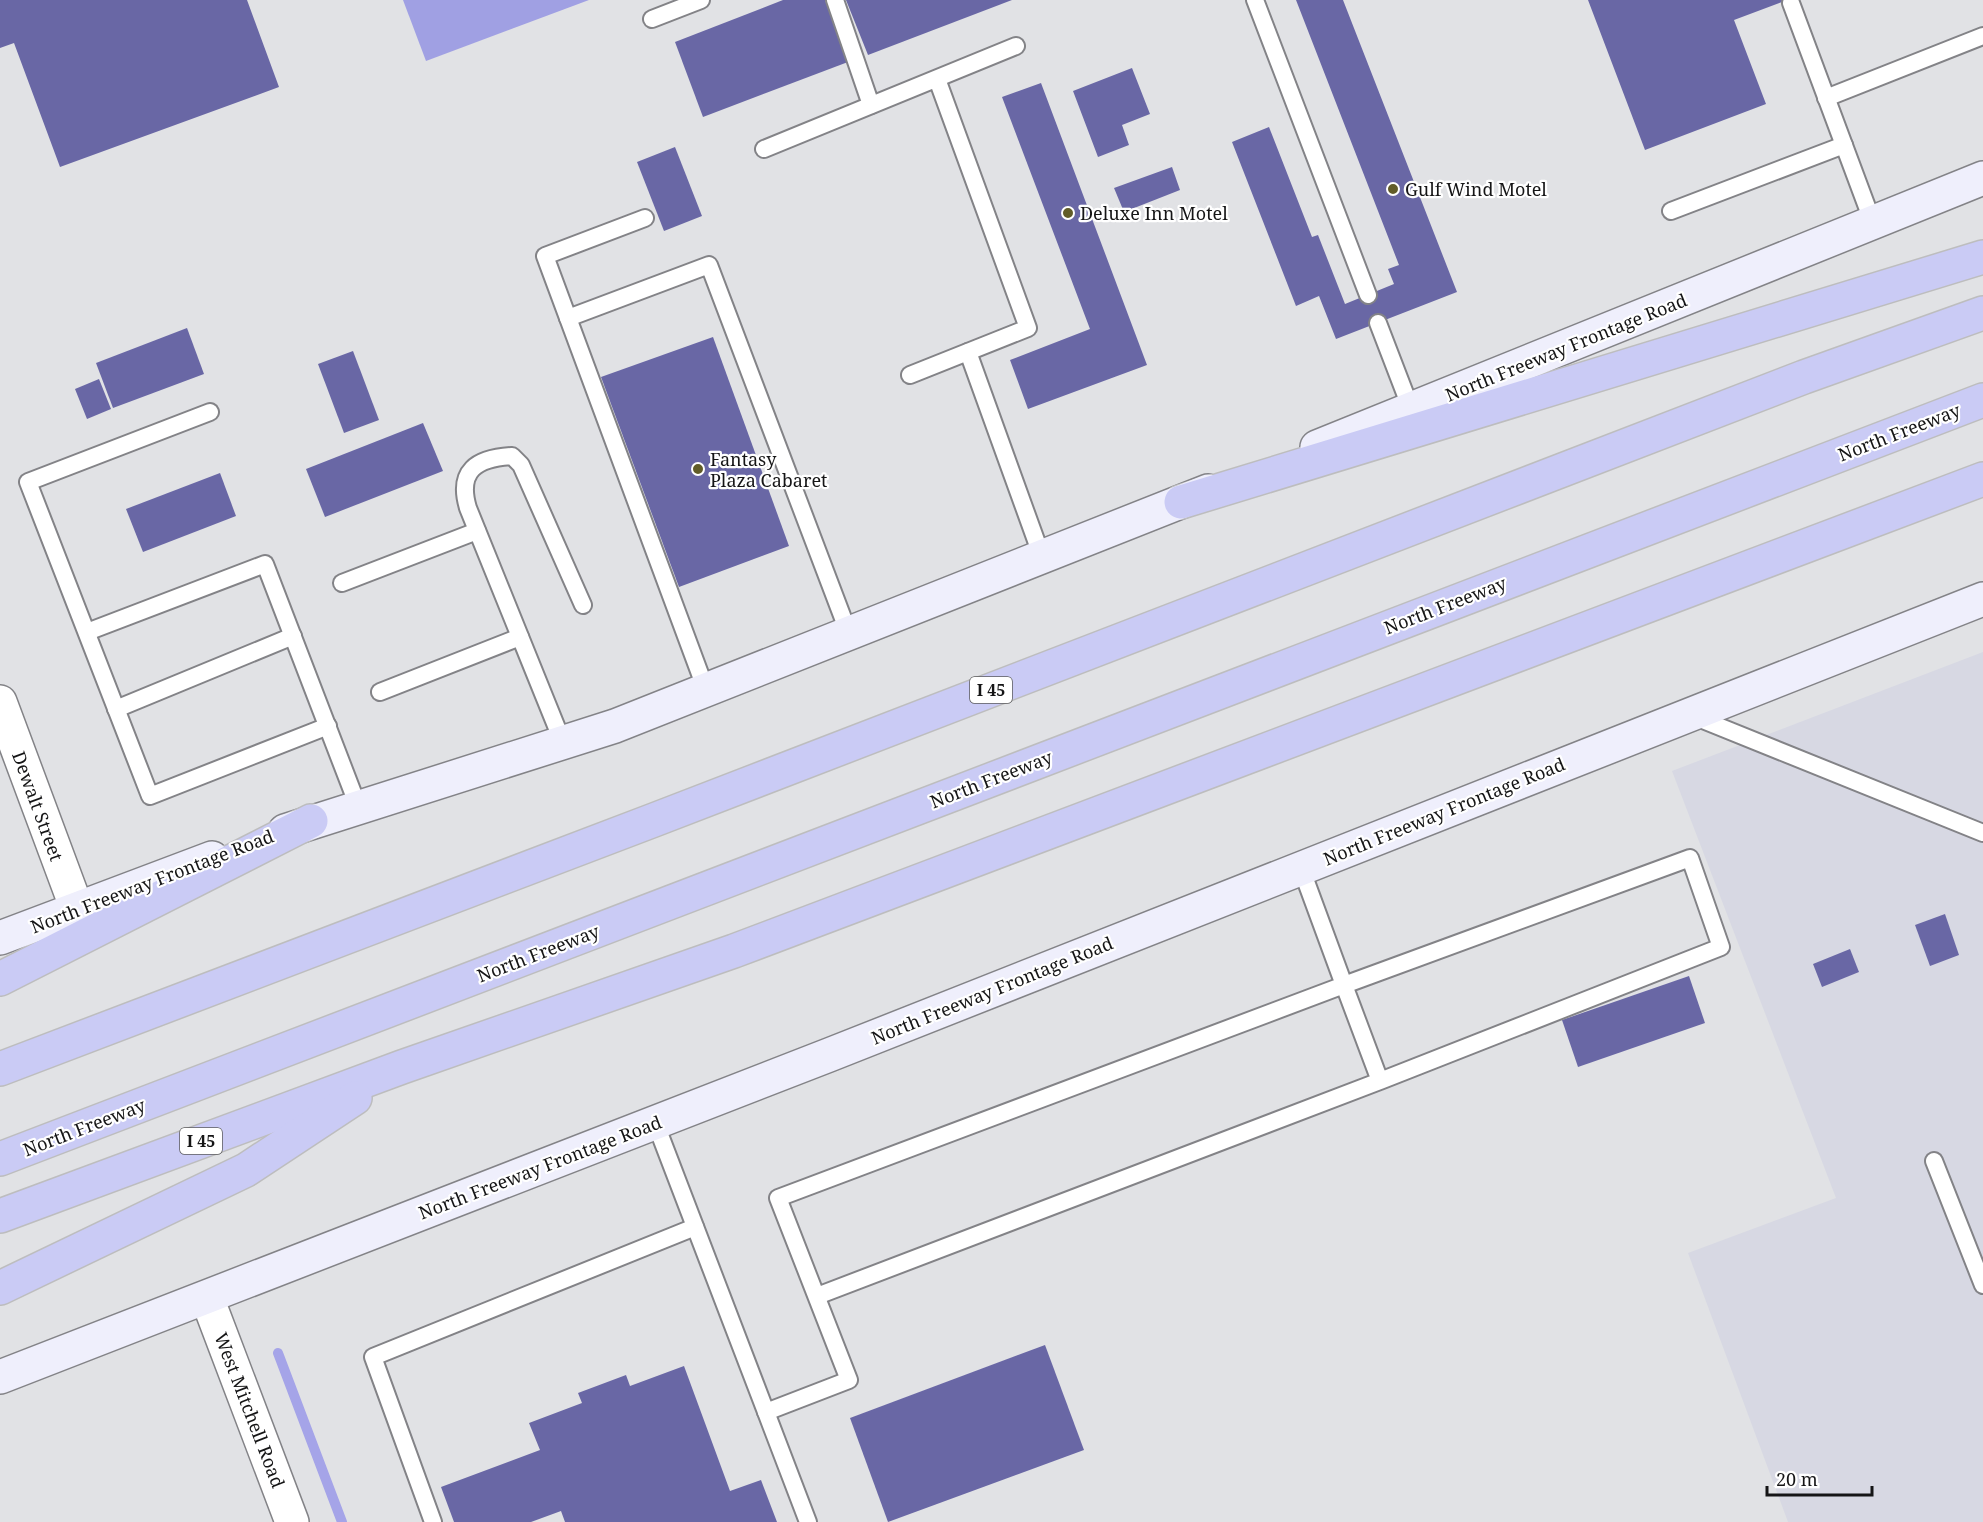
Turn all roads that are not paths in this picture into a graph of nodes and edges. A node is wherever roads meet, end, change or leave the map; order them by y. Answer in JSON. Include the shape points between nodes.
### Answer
{"nodes":[{"id":1,"x":701,"y":0,"type":"edge"},
{"id":2,"x":835,"y":0,"type":"edge"},
{"id":3,"x":1255,"y":0,"type":"edge"},
{"id":4,"x":1791,"y":3,"type":"dead end"},
{"id":5,"x":652,"y":19,"type":"dead end"},
{"id":6,"x":1983,"y":36,"type":"edge"},
{"id":7,"x":1016,"y":46,"type":"dead end"},
{"id":8,"x":937,"y":79,"type":"junction"},
{"id":9,"x":1826,"y":98,"type":"junction"},
{"id":10,"x":871,"y":105,"type":"junction"},
{"id":11,"x":1844,"y":145,"type":"junction"},
{"id":12,"x":764,"y":149,"type":"dead end"},
{"id":13,"x":1983,"y":178,"type":"edge"},
{"id":14,"x":1671,"y":211,"type":"dead end"},
{"id":15,"x":645,"y":218,"type":"dead end"},
{"id":16,"x":1873,"y":223,"type":"junction"},
{"id":17,"x":1983,"y":257,"type":"edge"},
{"id":18,"x":1368,"y":295,"type":"dead end"},
{"id":19,"x":1983,"y":313,"type":"edge"},
{"id":20,"x":568,"y":318,"type":"junction"},
{"id":21,"x":1378,"y":322,"type":"dead end"},
{"id":22,"x":968,"y":352,"type":"junction"},
{"id":23,"x":910,"y":375,"type":"dead end"},
{"id":24,"x":1983,"y":400,"type":"edge"},
{"id":25,"x":1411,"y":409,"type":"junction"},
{"id":26,"x":210,"y":412,"type":"dead end"},
{"id":27,"x":1983,"y":479,"type":"edge"},
{"id":28,"x":1181,"y":502,"type":"junction"},
{"id":29,"x":477,"y":531,"type":"junction"},
{"id":30,"x":1042,"y":557,"type":"junction"},
{"id":31,"x":342,"y":583,"type":"dead end"},
{"id":32,"x":1983,"y":599,"type":"edge"},
{"id":33,"x":583,"y":605,"type":"dead end"},
{"id":34,"x":87,"y":632,"type":"junction"},
{"id":35,"x":849,"y":634,"type":"junction"},
{"id":36,"x":293,"y":636,"type":"junction"},
{"id":37,"x":520,"y":637,"type":"junction"},
{"id":38,"x":706,"y":690,"type":"junction"},
{"id":39,"x":380,"y":692,"type":"dead end"},
{"id":40,"x":0,"y":702,"type":"edge"},
{"id":41,"x":116,"y":709,"type":"junction"},
{"id":42,"x":1689,"y":714,"type":"junction"},
{"id":43,"x":328,"y":726,"type":"junction"},
{"id":44,"x":563,"y":743,"type":"junction"},
{"id":45,"x":358,"y":806,"type":"junction"},
{"id":46,"x":312,"y":821,"type":"junction"},
{"id":47,"x":1983,"y":833,"type":"edge"},
{"id":48,"x":1301,"y":868,"type":"junction"},
{"id":49,"x":77,"y":909,"type":"junction"},
{"id":50,"x":0,"y":938,"type":"edge"},
{"id":51,"x":0,"y":979,"type":"edge"},
{"id":52,"x":1344,"y":985,"type":"junction"},
{"id":53,"x":402,"y":1066,"type":"junction"},
{"id":54,"x":0,"y":1069,"type":"edge"},
{"id":55,"x":1380,"y":1081,"type":"junction"},
{"id":56,"x":655,"y":1122,"type":"junction"},
{"id":57,"x":0,"y":1159,"type":"edge"},
{"id":58,"x":1934,"y":1161,"type":"dead end"},
{"id":59,"x":0,"y":1216,"type":"edge"},
{"id":60,"x":695,"y":1227,"type":"junction"},
{"id":61,"x":1983,"y":1285,"type":"edge"},
{"id":62,"x":0,"y":1288,"type":"edge"},
{"id":63,"x":817,"y":1296,"type":"junction"},
{"id":64,"x":207,"y":1298,"type":"junction"},
{"id":65,"x":0,"y":1377,"type":"edge"},
{"id":66,"x":766,"y":1412,"type":"junction"},
{"id":67,"x":292,"y":1522,"type":"edge"},
{"id":68,"x":434,"y":1522,"type":"edge"},
{"id":69,"x":808,"y":1522,"type":"edge"}],
"edges":[{"from":1,"to":5,"type":"lane"},
{"from":2,"to":10,"type":"lane"},
{"from":3,"to":18,"type":"lane"},
{"from":4,"to":9,"type":"lane"},
{"from":6,"to":9,"type":"lane"},
{"from":7,"to":8,"type":"lane"},
{"from":8,"to":10,"type":"lane"},
{"from":8,"to":22,"type":"lane","via":[[1028,328]]},
{"from":9,"to":11,"type":"lane"},
{"from":10,"to":12,"type":"lane"},
{"from":11,"to":14,"type":"lane"},
{"from":11,"to":16,"type":"lane"},
{"from":13,"to":16,"type":"main road","name":"North Freeway Frontage Road"},
{"from":15,"to":20,"type":"lane","via":[[545,256]]},
{"from":16,"to":25,"type":"main road","name":"North Freeway Frontage Road"},
{"from":17,"to":28,"type":"highway"},
{"from":19,"to":54,"type":"highway","number":"I 45","via":[[1804,377]]},
{"from":20,"to":35,"type":"lane","via":[[709,265]]},
{"from":20,"to":38,"type":"lane"},
{"from":21,"to":25,"type":"lane"},
{"from":22,"to":23,"type":"lane"},
{"from":22,"to":30,"type":"lane"},
{"from":24,"to":57,"type":"highway","name":"North Freeway"},
{"from":25,"to":28,"type":"main road","name":"North Freeway Frontage Road"},
{"from":26,"to":34,"type":"lane","via":[[28,482]]},
{"from":27,"to":53,"type":"highway","number":"I 45","via":[[734,951]]},
{"from":28,"to":30,"type":"main road","name":"North Freeway Frontage Road"},
{"from":29,"to":31,"type":"lane"},
{"from":29,"to":33,"type":"lane","via":[[463,491],[465,477],[475,466],[493,457],[512,456],[521,465]]},
{"from":29,"to":37,"type":"lane"},
{"from":30,"to":35,"type":"main road","name":"North Freeway Frontage Road"},
{"from":32,"to":42,"type":"main road","name":"North Freeway Frontage Road"},
{"from":34,"to":36,"type":"lane","via":[[265,564]]},
{"from":34,"to":41,"type":"lane"},
{"from":35,"to":38,"type":"main road","name":"North Freeway Frontage Road"},
{"from":36,"to":41,"type":"lane"},
{"from":36,"to":43,"type":"lane"},
{"from":37,"to":39,"type":"lane"},
{"from":37,"to":44,"type":"lane"},
{"from":38,"to":44,"type":"main road","name":"North Freeway Frontage Road"},
{"from":40,"to":49,"type":"street","name":"Dewalt Street"},
{"from":41,"to":43,"type":"lane","via":[[150,796]]},
{"from":42,"to":47,"type":"lane"},
{"from":42,"to":48,"type":"main road","name":"North Freeway Frontage Road"},
{"from":43,"to":45,"type":"lane"},
{"from":44,"to":45,"type":"main road","name":"North Freeway Frontage Road"},
{"from":45,"to":46,"type":"main road","name":"North Freeway Frontage Road"},
{"from":46,"to":49,"type":"main road","name":"North Freeway Frontage Road"},
{"from":46,"to":51,"type":"highway"},
{"from":48,"to":52,"type":"lane"},
{"from":48,"to":56,"type":"main road","name":"North Freeway Frontage Road"},
{"from":49,"to":50,"type":"main road","name":"North Freeway Frontage Road"},
{"from":52,"to":55,"type":"lane"},
{"from":52,"to":55,"type":"lane","via":[[1690,858],[1721,946]]},
{"from":52,"to":63,"type":"lane","via":[[778,1197]]},
{"from":53,"to":59,"type":"highway","number":"I 45"},
{"from":53,"to":62,"type":"highway","via":[[246,1170]]},
{"from":55,"to":63,"type":"lane"},
{"from":56,"to":60,"type":"lane"},
{"from":56,"to":64,"type":"main road","name":"North Freeway Frontage Road"},
{"from":58,"to":61,"type":"lane"},
{"from":60,"to":66,"type":"lane"},
{"from":60,"to":68,"type":"lane","via":[[373,1357]]},
{"from":63,"to":66,"type":"lane","via":[[849,1380]]},
{"from":64,"to":65,"type":"main road","name":"North Freeway Frontage Road"},
{"from":64,"to":67,"type":"street","name":"West Mitchell Road"},
{"from":66,"to":69,"type":"lane"}]}
